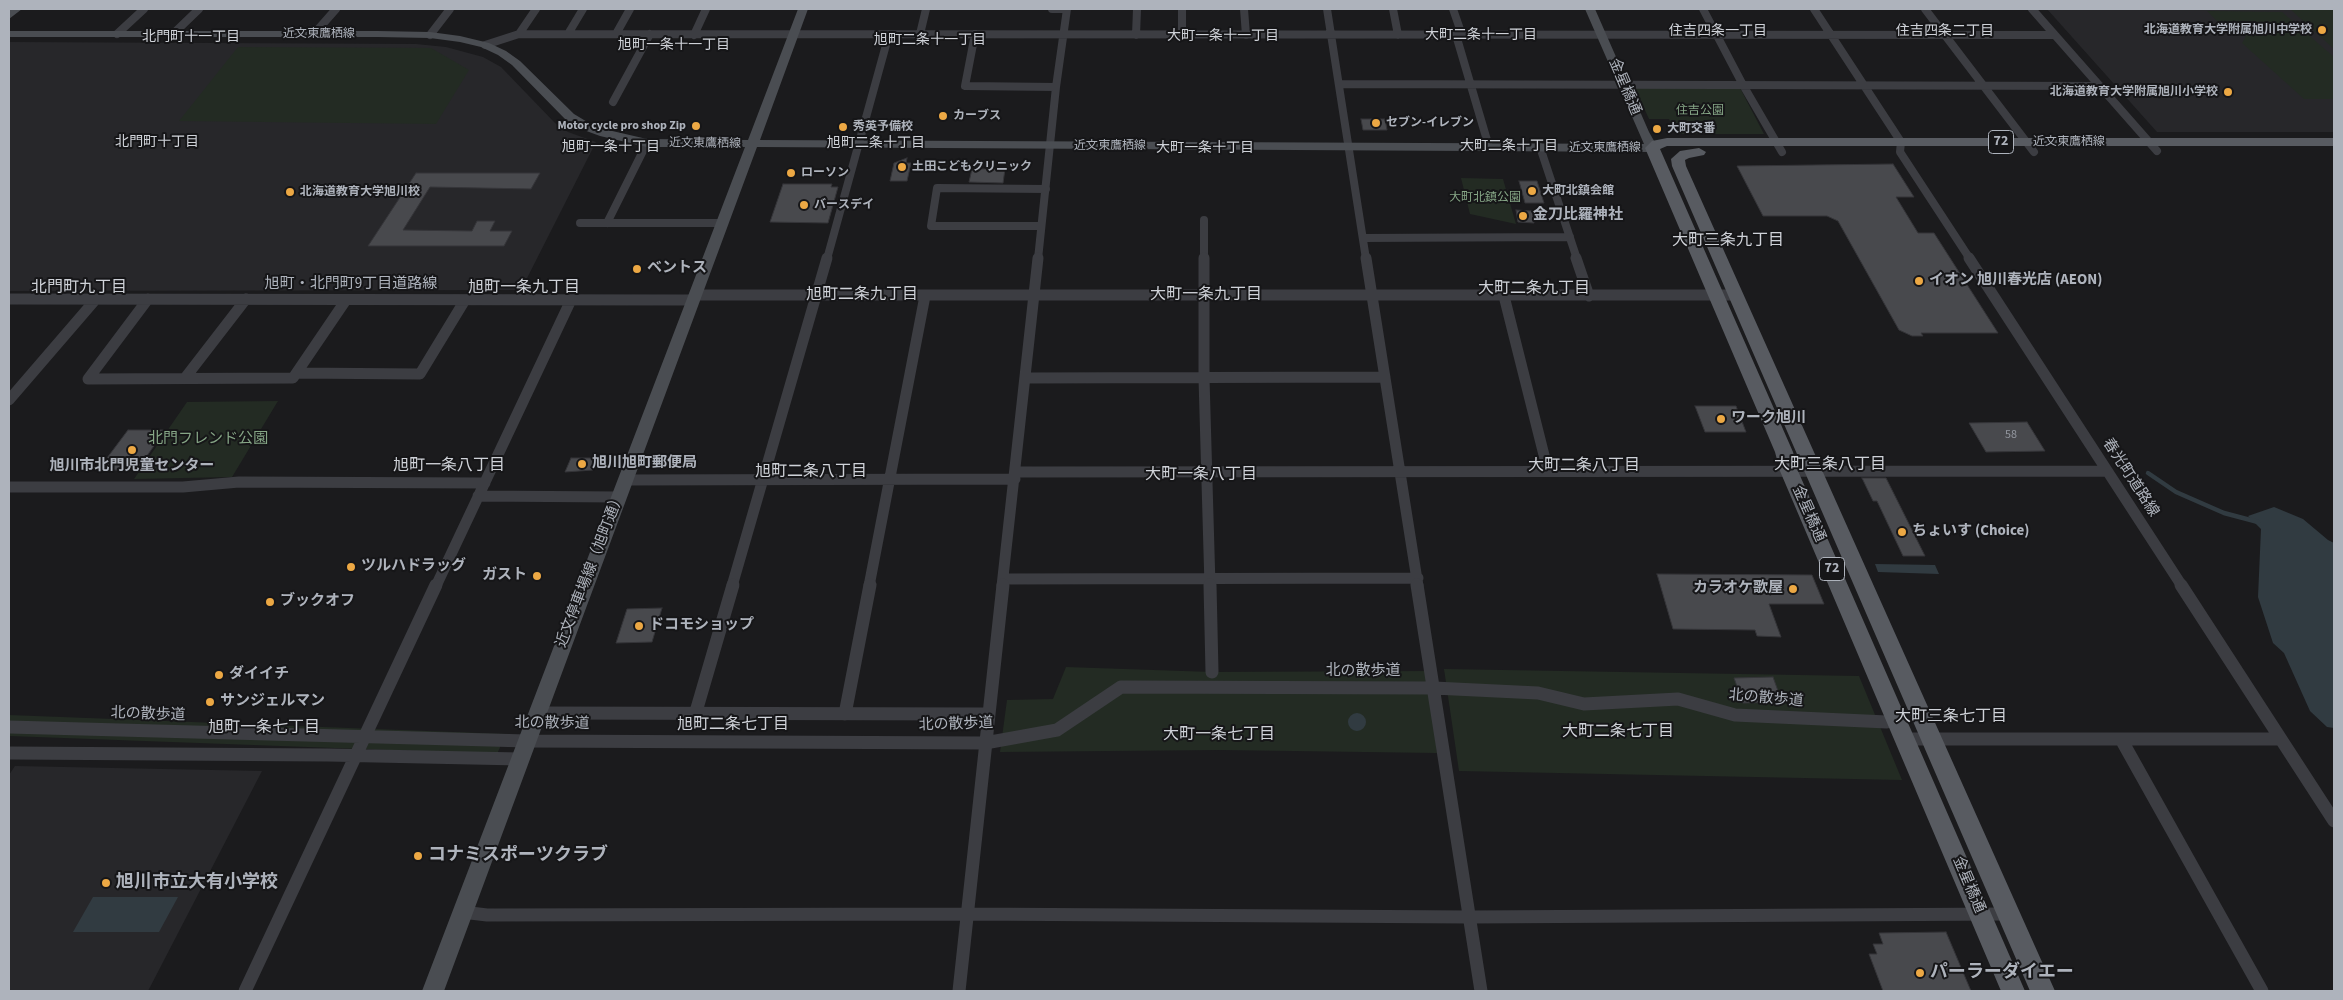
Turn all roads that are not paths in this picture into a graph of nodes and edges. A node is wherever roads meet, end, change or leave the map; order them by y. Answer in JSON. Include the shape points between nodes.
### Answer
{"nodes":[{"id":1,"x":17,"y":9,"type":"edge"},
{"id":2,"x":144,"y":9,"type":"edge"},
{"id":3,"x":199,"y":9,"type":"edge"},
{"id":4,"x":336,"y":9,"type":"edge"},
{"id":5,"x":450,"y":9,"type":"edge"},
{"id":6,"x":536,"y":9,"type":"edge"},
{"id":7,"x":583,"y":9,"type":"edge"},
{"id":8,"x":630,"y":9,"type":"edge"},
{"id":9,"x":706,"y":9,"type":"edge"},
{"id":10,"x":803,"y":9,"type":"edge"},
{"id":11,"x":926,"y":9,"type":"edge"},
{"id":12,"x":1052,"y":9,"type":"edge"},
{"id":13,"x":1136,"y":9,"type":"edge"},
{"id":14,"x":1182,"y":9,"type":"edge"},
{"id":15,"x":1244,"y":9,"type":"edge"},
{"id":16,"x":1327,"y":9,"type":"edge"},
{"id":17,"x":1393,"y":9,"type":"edge"},
{"id":18,"x":1453,"y":9,"type":"edge"},
{"id":19,"x":1590,"y":9,"type":"edge"},
{"id":20,"x":1703,"y":9,"type":"edge"},
{"id":21,"x":1814,"y":9,"type":"edge"},
{"id":22,"x":1925,"y":9,"type":"edge"},
{"id":23,"x":2032,"y":9,"type":"edge"},
{"id":24,"x":9,"y":16,"type":"edge"},
{"id":25,"x":9,"y":34,"type":"edge"},
{"id":26,"x":118,"y":34,"type":"junction"},
{"id":27,"x":173,"y":34,"type":"junction"},
{"id":28,"x":314,"y":34,"type":"junction"},
{"id":29,"x":519,"y":34,"type":"junction"},
{"id":30,"x":568,"y":34,"type":"junction"},
{"id":31,"x":616,"y":34,"type":"junction"},
{"id":32,"x":650,"y":34,"type":"junction"},
{"id":33,"x":793,"y":34,"type":"junction"},
{"id":34,"x":889,"y":34,"type":"junction"},
{"id":35,"x":920,"y":34,"type":"junction"},
{"id":36,"x":975,"y":34,"type":"junction"},
{"id":37,"x":1064,"y":34,"type":"junction"},
{"id":38,"x":1602,"y":34,"type":"junction"},
{"id":39,"x":1716,"y":34,"type":"junction"},
{"id":40,"x":1831,"y":34,"type":"junction"},
{"id":41,"x":1945,"y":34,"type":"junction"},
{"id":42,"x":430,"y":35,"type":"junction"},
{"id":43,"x":694,"y":35,"type":"junction"},
{"id":44,"x":1136,"y":35,"type":"junction"},
{"id":45,"x":1182,"y":35,"type":"junction"},
{"id":46,"x":1246,"y":35,"type":"junction"},
{"id":47,"x":1331,"y":35,"type":"junction"},
{"id":48,"x":1398,"y":35,"type":"junction"},
{"id":49,"x":1459,"y":35,"type":"junction"},
{"id":50,"x":2054,"y":35,"type":"junction"},
{"id":51,"x":485,"y":45,"type":"junction"},
{"id":52,"x":1340,"y":84,"type":"junction"},
{"id":53,"x":1623,"y":84,"type":"junction"},
{"id":54,"x":1470,"y":85,"type":"junction"},
{"id":55,"x":1743,"y":85,"type":"junction"},
{"id":56,"x":1985,"y":85,"type":"junction"},
{"id":57,"x":1864,"y":86,"type":"junction"},
{"id":58,"x":2100,"y":86,"type":"junction"},
{"id":59,"x":1056,"y":88,"type":"junction"},
{"id":60,"x":613,"y":102,"type":"dead end"},
{"id":61,"x":2334,"y":142,"type":"edge"},
{"id":62,"x":647,"y":143,"type":"junction"},
{"id":63,"x":751,"y":145,"type":"junction"},
{"id":64,"x":859,"y":145,"type":"junction"},
{"id":65,"x":1051,"y":146,"type":"junction"},
{"id":66,"x":1348,"y":147,"type":"junction"},
{"id":67,"x":1489,"y":147,"type":"junction"},
{"id":68,"x":1540,"y":147,"type":"junction"},
{"id":69,"x":1779,"y":147,"type":"junction"},
{"id":70,"x":1900,"y":147,"type":"junction"},
{"id":71,"x":2030,"y":147,"type":"junction"},
{"id":72,"x":2153,"y":147,"type":"junction"},
{"id":73,"x":1652,"y":148,"type":"junction"},
{"id":74,"x":2334,"y":151,"type":"edge"},
{"id":75,"x":1699,"y":152,"type":"junction"},
{"id":76,"x":1679,"y":166,"type":"junction"},
{"id":77,"x":1046,"y":189,"type":"junction"},
{"id":78,"x":1204,"y":220,"type":"dead end"},
{"id":79,"x":580,"y":223,"type":"dead end"},
{"id":80,"x":607,"y":223,"type":"junction"},
{"id":81,"x":722,"y":224,"type":"junction"},
{"id":82,"x":1042,"y":226,"type":"junction"},
{"id":83,"x":1570,"y":237,"type":"junction"},
{"id":84,"x":1363,"y":238,"type":"junction"},
{"id":85,"x":1716,"y":295,"type":"junction"},
{"id":86,"x":1736,"y":295,"type":"junction"},
{"id":87,"x":817,"y":296,"type":"junction"},
{"id":88,"x":925,"y":296,"type":"junction"},
{"id":89,"x":1035,"y":296,"type":"junction"},
{"id":90,"x":1203,"y":296,"type":"junction"},
{"id":91,"x":1371,"y":296,"type":"junction"},
{"id":92,"x":1504,"y":296,"type":"junction"},
{"id":93,"x":1589,"y":296,"type":"junction"},
{"id":94,"x":694,"y":298,"type":"junction"},
{"id":95,"x":9,"y":299,"type":"edge"},
{"id":96,"x":96,"y":299,"type":"junction"},
{"id":97,"x":148,"y":299,"type":"junction"},
{"id":98,"x":246,"y":300,"type":"junction"},
{"id":99,"x":346,"y":300,"type":"junction"},
{"id":100,"x":465,"y":300,"type":"junction"},
{"id":101,"x":570,"y":300,"type":"junction"},
{"id":102,"x":297,"y":373,"type":"junction"},
{"id":103,"x":1385,"y":377,"type":"junction"},
{"id":104,"x":185,"y":378,"type":"junction"},
{"id":105,"x":1026,"y":378,"type":"junction"},
{"id":106,"x":1204,"y":378,"type":"junction"},
{"id":107,"x":9,"y":400,"type":"edge"},
{"id":108,"x":1208,"y":471,"type":"junction"},
{"id":109,"x":1399,"y":471,"type":"junction"},
{"id":110,"x":1789,"y":471,"type":"junction"},
{"id":111,"x":2107,"y":471,"type":"junction"},
{"id":112,"x":1548,"y":472,"type":"junction"},
{"id":113,"x":1812,"y":472,"type":"junction"},
{"id":114,"x":1015,"y":475,"type":"junction"},
{"id":115,"x":625,"y":480,"type":"junction"},
{"id":116,"x":762,"y":480,"type":"junction"},
{"id":117,"x":890,"y":480,"type":"junction"},
{"id":118,"x":485,"y":483,"type":"junction"},
{"id":119,"x":9,"y":487,"type":"edge"},
{"id":120,"x":478,"y":496,"type":"junction"},
{"id":121,"x":619,"y":497,"type":"junction"},
{"id":122,"x":1210,"y":578,"type":"junction"},
{"id":123,"x":1418,"y":578,"type":"junction"},
{"id":124,"x":1003,"y":579,"type":"junction"},
{"id":125,"x":1212,"y":672,"type":"dead end"},
{"id":126,"x":1434,"y":688,"type":"junction"},
{"id":127,"x":538,"y":713,"type":"junction"},
{"id":128,"x":845,"y":714,"type":"junction"},
{"id":129,"x":989,"y":714,"type":"junction"},
{"id":130,"x":695,"y":715,"type":"junction"},
{"id":131,"x":1887,"y":722,"type":"dead end"},
{"id":132,"x":9,"y":727,"type":"edge"},
{"id":133,"x":365,"y":738,"type":"junction"},
{"id":134,"x":1904,"y":739,"type":"junction"},
{"id":135,"x":1930,"y":739,"type":"junction"},
{"id":136,"x":2121,"y":739,"type":"junction"},
{"id":137,"x":2281,"y":739,"type":"junction"},
{"id":138,"x":527,"y":742,"type":"junction"},
{"id":139,"x":985,"y":743,"type":"junction"},
{"id":140,"x":9,"y":753,"type":"edge"},
{"id":141,"x":356,"y":757,"type":"junction"},
{"id":142,"x":520,"y":760,"type":"junction"},
{"id":143,"x":2334,"y":821,"type":"edge"},
{"id":144,"x":462,"y":912,"type":"junction"},
{"id":145,"x":967,"y":914,"type":"junction"},
{"id":146,"x":1981,"y":914,"type":"junction"},
{"id":147,"x":2009,"y":914,"type":"junction"},
{"id":148,"x":1470,"y":917,"type":"junction"},
{"id":149,"x":245,"y":991,"type":"edge"},
{"id":150,"x":433,"y":991,"type":"edge"},
{"id":151,"x":959,"y":991,"type":"edge"},
{"id":152,"x":1481,"y":991,"type":"edge"},
{"id":153,"x":2013,"y":991,"type":"edge"},
{"id":154,"x":2042,"y":991,"type":"edge"},
{"id":155,"x":2262,"y":991,"type":"edge"}],
"edges":[{"from":1,"to":24,"type":"street"},
{"from":2,"to":26,"type":"street"},
{"from":3,"to":27,"type":"street"},
{"from":4,"to":28,"type":"street"},
{"from":5,"to":42,"type":"street"},
{"from":6,"to":29,"type":"street"},
{"from":7,"to":30,"type":"street"},
{"from":8,"to":31,"type":"street"},
{"from":9,"to":43,"type":"street"},
{"from":10,"to":33,"type":"street","name":"近文停車場線（旭町通）"},
{"from":11,"to":35,"type":"street"},
{"from":12,"to":37,"type":"street","via":[[1067,9]]},
{"from":13,"to":44,"type":"street"},
{"from":14,"to":45,"type":"street"},
{"from":15,"to":46,"type":"street"},
{"from":16,"to":47,"type":"street"},
{"from":17,"to":48,"type":"street"},
{"from":18,"to":49,"type":"street"},
{"from":19,"to":38,"type":"street","name":"金星橋通"},
{"from":20,"to":39,"type":"street"},
{"from":21,"to":40,"type":"street","name":"春光町道路線"},
{"from":22,"to":41,"type":"street"},
{"from":23,"to":50,"type":"street"},
{"from":25,"to":26,"type":"street","name":"近文東鷹栖線"},
{"from":26,"to":27,"type":"street","name":"近文東鷹栖線"},
{"from":27,"to":28,"type":"street","name":"近文東鷹栖線"},
{"from":28,"to":42,"type":"street","name":"近文東鷹栖線"},
{"from":29,"to":30,"type":"street"},
{"from":29,"to":51,"type":"street"},
{"from":30,"to":31,"type":"street"},
{"from":31,"to":32,"type":"street"},
{"from":32,"to":43,"type":"street"},
{"from":32,"to":60,"type":"street"},
{"from":33,"to":34,"type":"street"},
{"from":33,"to":43,"type":"street"},
{"from":33,"to":63,"type":"street","name":"近文停車場線（旭町通）"},
{"from":34,"to":35,"type":"street"},
{"from":34,"to":64,"type":"street"},
{"from":35,"to":36,"type":"street"},
{"from":36,"to":37,"type":"street"},
{"from":36,"to":59,"type":"street","via":[[965,86]]},
{"from":37,"to":44,"type":"street"},
{"from":37,"to":59,"type":"street"},
{"from":38,"to":39,"type":"street"},
{"from":38,"to":49,"type":"street"},
{"from":38,"to":53,"type":"street","name":"金星橋通"},
{"from":39,"to":40,"type":"street"},
{"from":39,"to":55,"type":"street"},
{"from":40,"to":41,"type":"street"},
{"from":40,"to":57,"type":"street","name":"春光町道路線"},
{"from":41,"to":50,"type":"street"},
{"from":41,"to":56,"type":"street"},
{"from":42,"to":51,"type":"street","name":"近文東鷹栖線"},
{"from":44,"to":45,"type":"street"},
{"from":45,"to":46,"type":"street"},
{"from":46,"to":47,"type":"street"},
{"from":47,"to":48,"type":"street"},
{"from":47,"to":52,"type":"street"},
{"from":48,"to":49,"type":"street"},
{"from":49,"to":54,"type":"street"},
{"from":50,"to":58,"type":"street"},
{"from":51,"to":62,"type":"street","name":"近文東鷹栖線","via":[[516,63],[570,118],[604,133]]},
{"from":52,"to":54,"type":"street"},
{"from":52,"to":66,"type":"street"},
{"from":53,"to":54,"type":"street"},
{"from":53,"to":55,"type":"street"},
{"from":53,"to":73,"type":"street","name":"金星橋通"},
{"from":54,"to":67,"type":"street"},
{"from":55,"to":57,"type":"street"},
{"from":55,"to":69,"type":"street"},
{"from":56,"to":57,"type":"street"},
{"from":56,"to":58,"type":"street"},
{"from":56,"to":71,"type":"street"},
{"from":57,"to":70,"type":"street","name":"春光町道路線"},
{"from":58,"to":72,"type":"street"},
{"from":59,"to":65,"type":"street"},
{"from":61,"to":72,"type":"main road","name":"近文東鷹栖線","number":"72"},
{"from":62,"to":63,"type":"street","name":"近文東鷹栖線"},
{"from":62,"to":80,"type":"street"},
{"from":63,"to":64,"type":"street","name":"近文東鷹栖線"},
{"from":63,"to":81,"type":"street","name":"近文停車場線（旭町通）"},
{"from":64,"to":65,"type":"street","name":"近文東鷹栖線"},
{"from":64,"to":87,"type":"street"},
{"from":65,"to":66,"type":"street","name":"近文東鷹栖線"},
{"from":65,"to":77,"type":"street"},
{"from":66,"to":67,"type":"street","name":"近文東鷹栖線"},
{"from":66,"to":84,"type":"street"},
{"from":67,"to":68,"type":"street","name":"近文東鷹栖線"},
{"from":68,"to":73,"type":"street","name":"近文東鷹栖線"},
{"from":68,"to":83,"type":"street"},
{"from":69,"to":70,"type":"main road","name":"近文東鷹栖線","number":"72"},
{"from":69,"to":73,"type":"main road","name":"近文東鷹栖線","number":"72","via":[[1667,142]]},
{"from":69,"to":75,"type":"main road","name":"近文東鷹栖線","number":"72"},
{"from":70,"to":71,"type":"main road","name":"近文東鷹栖線","number":"72"},
{"from":70,"to":111,"type":"street","name":"春光町道路線"},
{"from":71,"to":72,"type":"main road","name":"近文東鷹栖線","number":"72"},
{"from":72,"to":74,"type":"main road","name":"近文東鷹栖線","number":"72"},
{"from":73,"to":75,"type":"main road","number":"72"},
{"from":73,"to":76,"type":"main road"},
{"from":73,"to":85,"type":"main road","name":"金星橋通","number":"72"},
{"from":75,"to":76,"type":"main road","number":"72","via":[[1685,154],[1678,159]]},
{"from":76,"to":86,"type":"main road","name":"金星橋通","number":"72"},
{"from":77,"to":82,"type":"street"},
{"from":77,"to":82,"type":"street","via":[[937,188],[931,226]]},
{"from":78,"to":90,"type":"street"},
{"from":79,"to":80,"type":"street"},
{"from":80,"to":81,"type":"street"},
{"from":81,"to":94,"type":"street","name":"近文停車場線（旭町通）"},
{"from":82,"to":89,"type":"street"},
{"from":83,"to":84,"type":"street"},
{"from":83,"to":93,"type":"street"},
{"from":84,"to":91,"type":"street"},
{"from":85,"to":86,"type":"street","name":"旭町・北門町9丁目道路線"},
{"from":85,"to":93,"type":"street","name":"旭町・北門町9丁目道路線"},
{"from":85,"to":110,"type":"main road","name":"金星橋通","number":"72","via":[[1784,452]]},
{"from":86,"to":113,"type":"main road","name":"金星橋通","number":"72"},
{"from":87,"to":88,"type":"street","name":"旭町・北門町9丁目道路線"},
{"from":87,"to":94,"type":"street","name":"旭町・北門町9丁目道路線"},
{"from":87,"to":116,"type":"street"},
{"from":88,"to":89,"type":"street","name":"旭町・北門町9丁目道路線"},
{"from":88,"to":117,"type":"street"},
{"from":89,"to":90,"type":"street","name":"旭町・北門町9丁目道路線"},
{"from":89,"to":105,"type":"street"},
{"from":90,"to":91,"type":"street","name":"旭町・北門町9丁目道路線"},
{"from":90,"to":106,"type":"street"},
{"from":91,"to":92,"type":"street","name":"旭町・北門町9丁目道路線"},
{"from":91,"to":103,"type":"street"},
{"from":92,"to":93,"type":"street","name":"旭町・北門町9丁目道路線"},
{"from":92,"to":112,"type":"street"},
{"from":94,"to":101,"type":"street","name":"旭町・北門町9丁目道路線"},
{"from":94,"to":115,"type":"street","name":"近文停車場線（旭町通）"},
{"from":95,"to":96,"type":"street","name":"旭町・北門町9丁目道路線"},
{"from":96,"to":97,"type":"street","name":"旭町・北門町9丁目道路線"},
{"from":96,"to":107,"type":"street"},
{"from":97,"to":98,"type":"street","name":"旭町・北門町9丁目道路線"},
{"from":97,"to":104,"type":"street","via":[[88,379]]},
{"from":98,"to":99,"type":"street","name":"旭町・北門町9丁目道路線"},
{"from":98,"to":104,"type":"street"},
{"from":99,"to":100,"type":"street","name":"旭町・北門町9丁目道路線"},
{"from":99,"to":102,"type":"street"},
{"from":100,"to":101,"type":"street","name":"旭町・北門町9丁目道路線"},
{"from":100,"to":102,"type":"street","via":[[420,374]]},
{"from":101,"to":118,"type":"street"},
{"from":102,"to":104,"type":"street","via":[[293,378]]},
{"from":103,"to":106,"type":"street"},
{"from":103,"to":109,"type":"street"},
{"from":105,"to":106,"type":"street"},
{"from":105,"to":114,"type":"street"},
{"from":106,"to":108,"type":"street"},
{"from":108,"to":109,"type":"street"},
{"from":108,"to":114,"type":"street"},
{"from":108,"to":122,"type":"street"},
{"from":109,"to":112,"type":"street"},
{"from":109,"to":123,"type":"street"},
{"from":110,"to":112,"type":"street"},
{"from":110,"to":113,"type":"street"},
{"from":110,"to":134,"type":"main road","name":"金星橋通","number":"72"},
{"from":111,"to":113,"type":"street"},
{"from":111,"to":137,"type":"street","name":"春光町道路線"},
{"from":113,"to":135,"type":"main road","name":"金星橋通","number":"72"},
{"from":114,"to":117,"type":"street"},
{"from":114,"to":124,"type":"street"},
{"from":115,"to":116,"type":"street"},
{"from":115,"to":121,"type":"street","name":"近文停車場線（旭町通）"},
{"from":116,"to":117,"type":"street"},
{"from":116,"to":130,"type":"street"},
{"from":117,"to":128,"type":"street"},
{"from":118,"to":119,"type":"street","via":[[239,482],[183,487]]},
{"from":118,"to":120,"type":"street"},
{"from":120,"to":121,"type":"street"},
{"from":120,"to":133,"type":"street"},
{"from":121,"to":127,"type":"street","name":"近文停車場線（旭町通）"},
{"from":122,"to":123,"type":"street"},
{"from":122,"to":124,"type":"street"},
{"from":122,"to":125,"type":"street"},
{"from":123,"to":126,"type":"street"},
{"from":124,"to":129,"type":"street"},
{"from":126,"to":131,"type":"street","name":"北の散歩道","via":[[1538,694],[1584,704],[1678,699],[1735,716]]},
{"from":126,"to":139,"type":"street","name":"北の散歩道","via":[[1121,687],[1057,730]]},
{"from":126,"to":148,"type":"street"},
{"from":127,"to":130,"type":"street"},
{"from":127,"to":138,"type":"street","name":"近文停車場線（旭町通）"},
{"from":128,"to":129,"type":"street"},
{"from":128,"to":130,"type":"street"},
{"from":129,"to":139,"type":"street"},
{"from":132,"to":133,"type":"street","name":"北の散歩道"},
{"from":133,"to":138,"type":"street","name":"北の散歩道"},
{"from":133,"to":141,"type":"street"},
{"from":134,"to":135,"type":"street"},
{"from":134,"to":146,"type":"main road","name":"金星橋通","number":"72"},
{"from":135,"to":136,"type":"street"},
{"from":135,"to":147,"type":"main road","name":"金星橋通","number":"72"},
{"from":136,"to":137,"type":"street"},
{"from":136,"to":155,"type":"street"},
{"from":137,"to":143,"type":"street","name":"春光町道路線"},
{"from":138,"to":139,"type":"street","name":"北の散歩道"},
{"from":138,"to":142,"type":"street","name":"近文停車場線（旭町通）"},
{"from":139,"to":145,"type":"street"},
{"from":140,"to":141,"type":"street"},
{"from":141,"to":142,"type":"street"},
{"from":141,"to":149,"type":"street"},
{"from":142,"to":144,"type":"street","name":"近文停車場線（旭町通）"},
{"from":144,"to":145,"type":"street","via":[[487,915]]},
{"from":144,"to":150,"type":"street","name":"近文停車場線（旭町通）"},
{"from":145,"to":148,"type":"street"},
{"from":145,"to":151,"type":"street"},
{"from":146,"to":147,"type":"street"},
{"from":146,"to":148,"type":"street"},
{"from":146,"to":153,"type":"main road","name":"金星橋通","number":"72"},
{"from":147,"to":154,"type":"main road","name":"金星橋通","number":"72"},
{"from":148,"to":152,"type":"street"}]}
